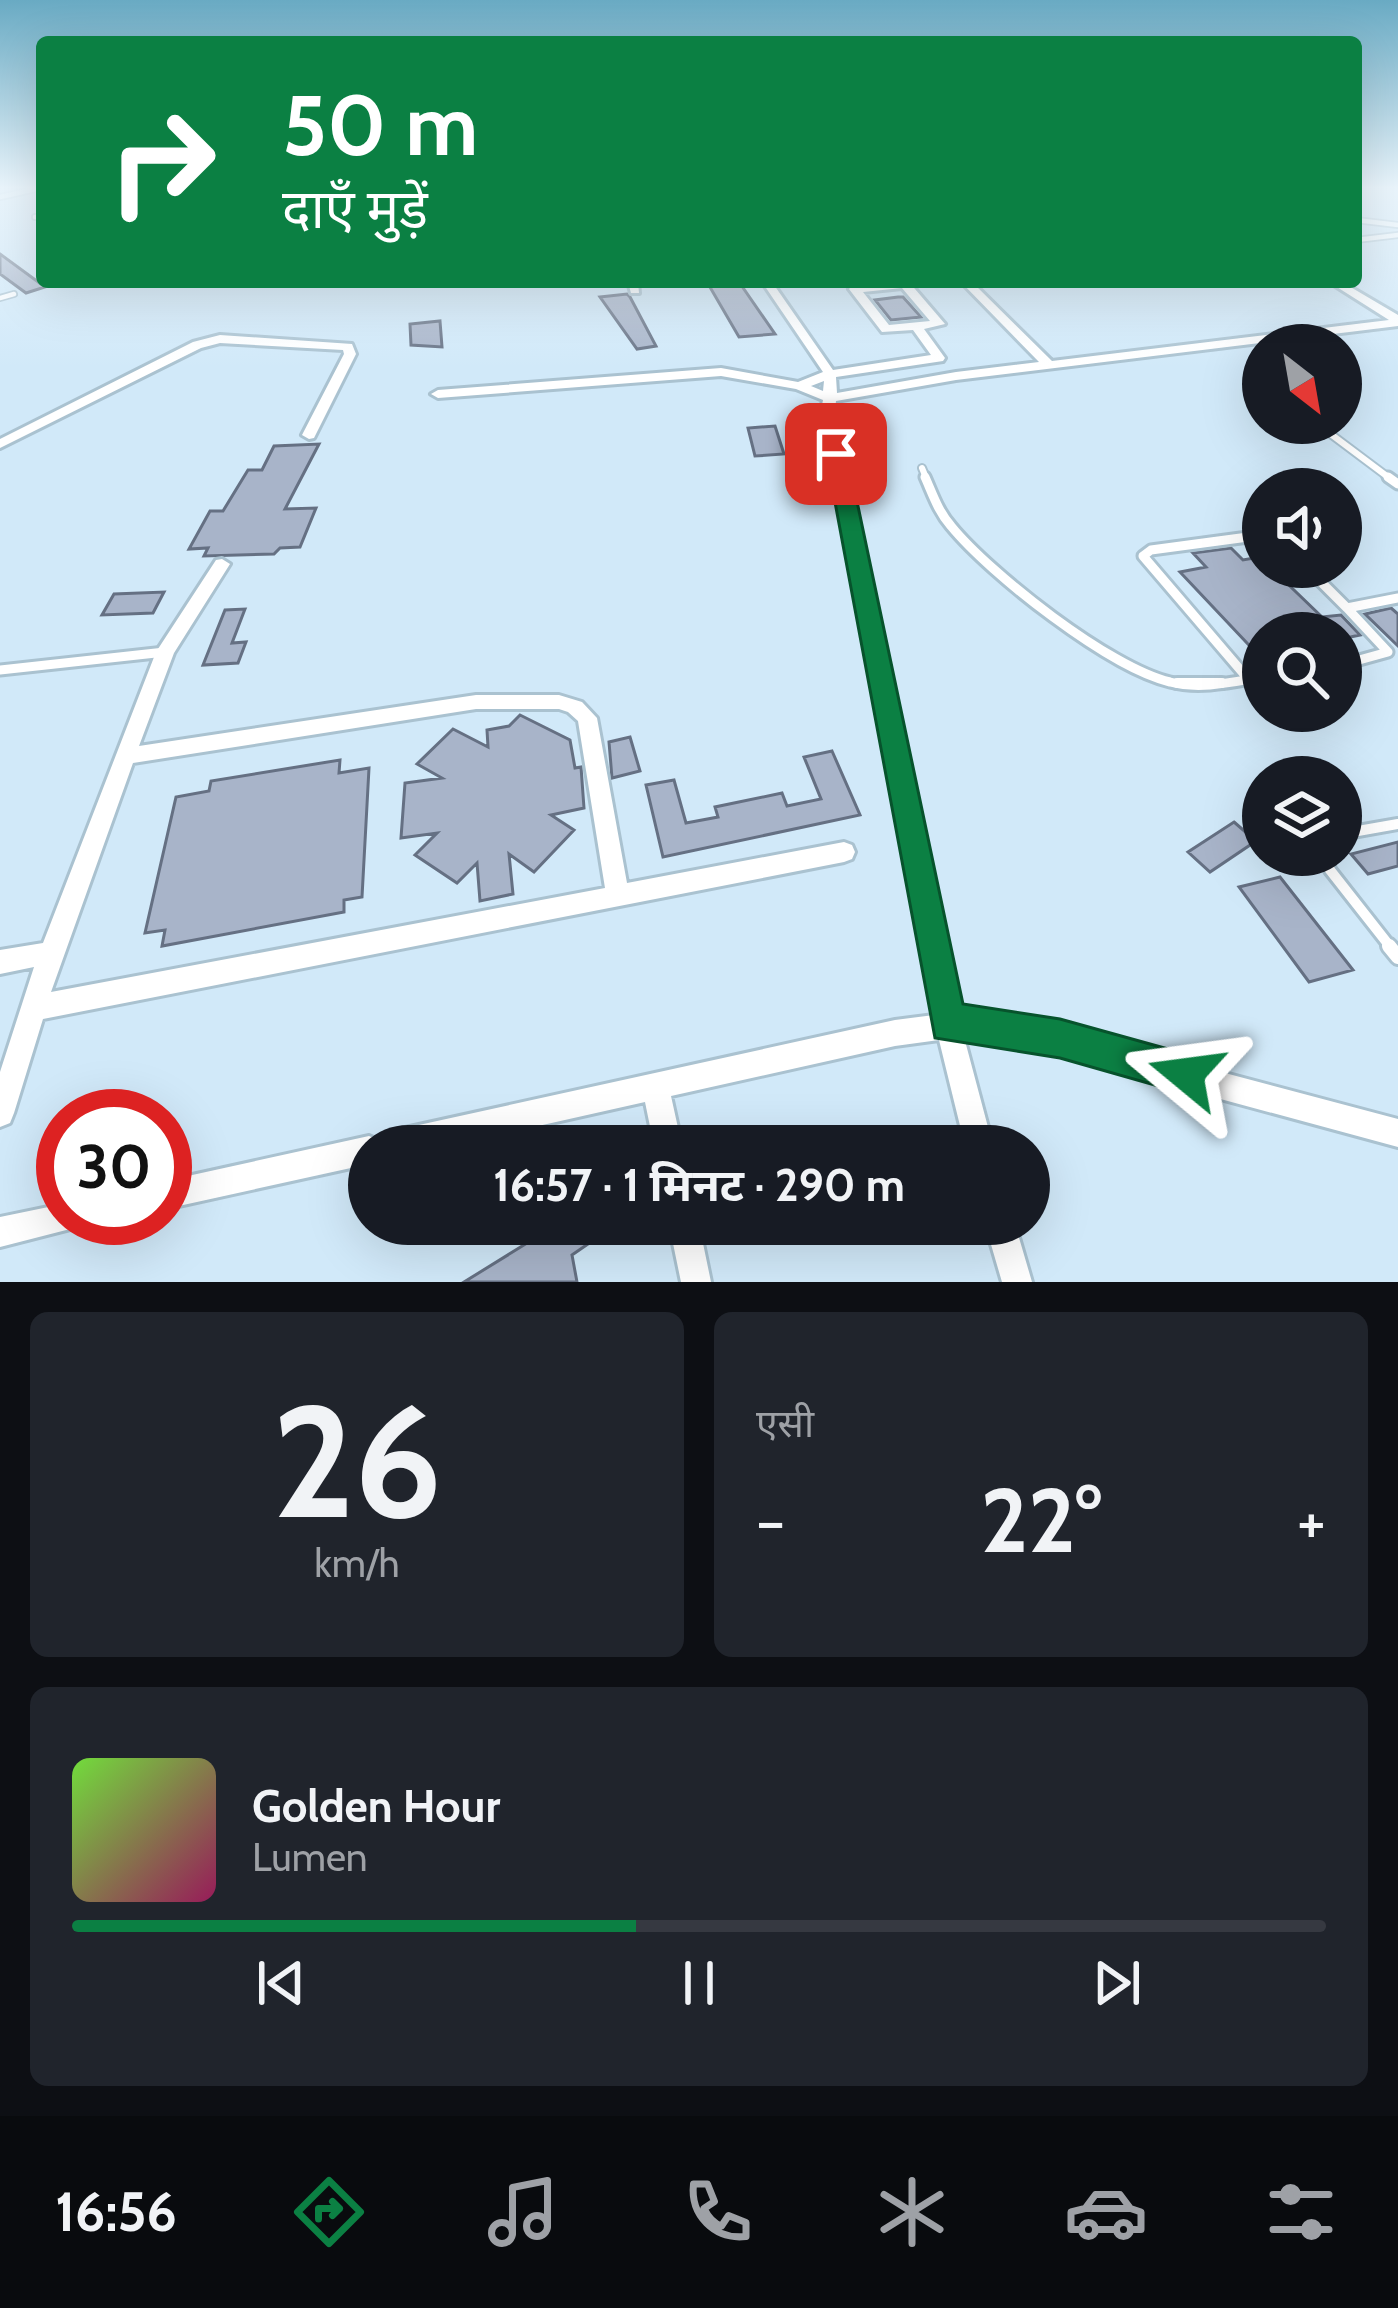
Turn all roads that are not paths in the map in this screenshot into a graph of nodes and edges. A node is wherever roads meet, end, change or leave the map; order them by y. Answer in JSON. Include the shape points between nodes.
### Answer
{"nodes":[{"id":1,"x":771,"y":288,"type":"edge"},
{"id":2,"x":865,"y":288,"type":"edge"},
{"id":3,"x":908,"y":288,"type":"edge"},
{"id":4,"x":971,"y":288,"type":"edge"},
{"id":5,"x":1344,"y":288,"type":"edge"},
{"id":6,"x":14,"y":294,"type":"dead end"},
{"id":7,"x":0,"y":298,"type":"edge"},
{"id":8,"x":1398,"y":321,"type":"edge"},
{"id":9,"x":916,"y":326,"type":"junction"},
{"id":10,"x":939,"y":358,"type":"junction"},
{"id":11,"x":1049,"y":366,"type":"junction"},
{"id":12,"x":830,"y":374,"type":"junction"},
{"id":13,"x":956,"y":376,"type":"junction"},
{"id":14,"x":799,"y":386,"type":"junction"},
{"id":15,"x":438,"y":394,"type":"dead end"},
{"id":16,"x":830,"y":398,"type":"junction"},
{"id":17,"x":309,"y":434,"type":"dead end"},
{"id":18,"x":0,"y":444,"type":"edge"},
{"id":19,"x":1344,"y":444,"type":"edge"},
{"id":20,"x":922,"y":468,"type":"dead end"},
{"id":21,"x":1398,"y":484,"type":"edge"},
{"id":22,"x":1242,"y":538,"type":"edge"},
{"id":23,"x":222,"y":564,"type":"dead end"},
{"id":24,"x":1327,"y":588,"type":"edge"},
{"id":25,"x":1398,"y":598,"type":"edge"},
{"id":26,"x":1347,"y":608,"type":"junction"},
{"id":27,"x":1351,"y":612,"type":"edge"},
{"id":28,"x":1362,"y":624,"type":"edge"},
{"id":29,"x":165,"y":652,"type":"junction"},
{"id":30,"x":1362,"y":659,"type":"edge"},
{"id":31,"x":0,"y":670,"type":"edge"},
{"id":32,"x":1242,"y":672,"type":"edge"},
{"id":33,"x":1242,"y":681,"type":"edge"},
{"id":34,"x":126,"y":756,"type":"junction"},
{"id":35,"x":1398,"y":824,"type":"edge"},
{"id":36,"x":1362,"y":830,"type":"edge"},
{"id":37,"x":844,"y":852,"type":"dead end"},
{"id":38,"x":1335,"y":876,"type":"edge"},
{"id":39,"x":618,"y":895,"type":"junction"},
{"id":40,"x":51,"y":953,"type":"junction"},
{"id":41,"x":1398,"y":957,"type":"edge"},
{"id":42,"x":0,"y":962,"type":"edge"},
{"id":43,"x":34,"y":1008,"type":"junction"},
{"id":44,"x":948,"y":1024,"type":"junction"},
{"id":45,"x":655,"y":1086,"type":"junction"},
{"id":46,"x":0,"y":1113,"type":"edge"},
{"id":47,"x":481,"y":1125,"type":"edge"},
{"id":48,"x":663,"y":1125,"type":"edge"},
{"id":49,"x":974,"y":1125,"type":"edge"},
{"id":50,"x":1398,"y":1133,"type":"edge"},
{"id":51,"x":348,"y":1155,"type":"edge"},
{"id":52,"x":192,"y":1190,"type":"edge"},
{"id":53,"x":36,"y":1224,"type":"edge"},
{"id":54,"x":0,"y":1232,"type":"edge"},
{"id":55,"x":688,"y":1245,"type":"edge"},
{"id":56,"x":1006,"y":1245,"type":"edge"},
{"id":57,"x":696,"y":1282,"type":"edge"},
{"id":58,"x":1017,"y":1282,"type":"edge"}],
"edges":[{"from":1,"to":12,"type":"street"},
{"from":2,"to":9,"type":"street","via":[[855,289],[886,329]]},
{"from":3,"to":9,"type":"street","via":[[939,323]]},
{"from":4,"to":11,"type":"street"},
{"from":5,"to":8,"type":"street"},
{"from":6,"to":7,"type":"lane"},
{"from":8,"to":11,"type":"street"},
{"from":9,"to":10,"type":"street"},
{"from":10,"to":12,"type":"street"},
{"from":10,"to":13,"type":"street"},
{"from":11,"to":13,"type":"street"},
{"from":12,"to":14,"type":"street"},
{"from":12,"to":16,"type":"street"},
{"from":13,"to":16,"type":"street"},
{"from":14,"to":15,"type":"street","via":[[721,372]]},
{"from":14,"to":16,"type":"street"},
{"from":16,"to":44,"type":"street"},
{"from":17,"to":18,"type":"street","via":[[349,347],[220,339]]},
{"from":19,"to":21,"type":"lane"},
{"from":20,"to":33,"type":"lane","via":[[954,530],[1108,654],[1169,682]]},
{"from":22,"to":32,"type":"lane","via":[[1143,556]]},
{"from":23,"to":29,"type":"street"},
{"from":24,"to":26,"type":"lane"},
{"from":25,"to":26,"type":"lane"},
{"from":26,"to":27,"type":"lane"},
{"from":28,"to":30,"type":"lane","via":[[1388,652]]},
{"from":29,"to":31,"type":"lane"},
{"from":29,"to":34,"type":"street"},
{"from":34,"to":39,"type":"street","via":[[476,702],[559,702],[587,718]]},
{"from":34,"to":40,"type":"street"},
{"from":35,"to":36,"type":"lane"},
{"from":37,"to":39,"type":"street"},
{"from":38,"to":41,"type":"lane"},
{"from":39,"to":43,"type":"street"},
{"from":40,"to":42,"type":"street"},
{"from":40,"to":43,"type":"street"},
{"from":43,"to":46,"type":"street"},
{"from":44,"to":45,"type":"street"},
{"from":44,"to":49,"type":"street"},
{"from":44,"to":50,"type":"street","via":[[1060,1039]]},
{"from":45,"to":47,"type":"street"},
{"from":45,"to":48,"type":"street"},
{"from":51,"to":52,"type":"street"},
{"from":53,"to":54,"type":"street"},
{"from":55,"to":57,"type":"street"},
{"from":56,"to":58,"type":"street"}]}
